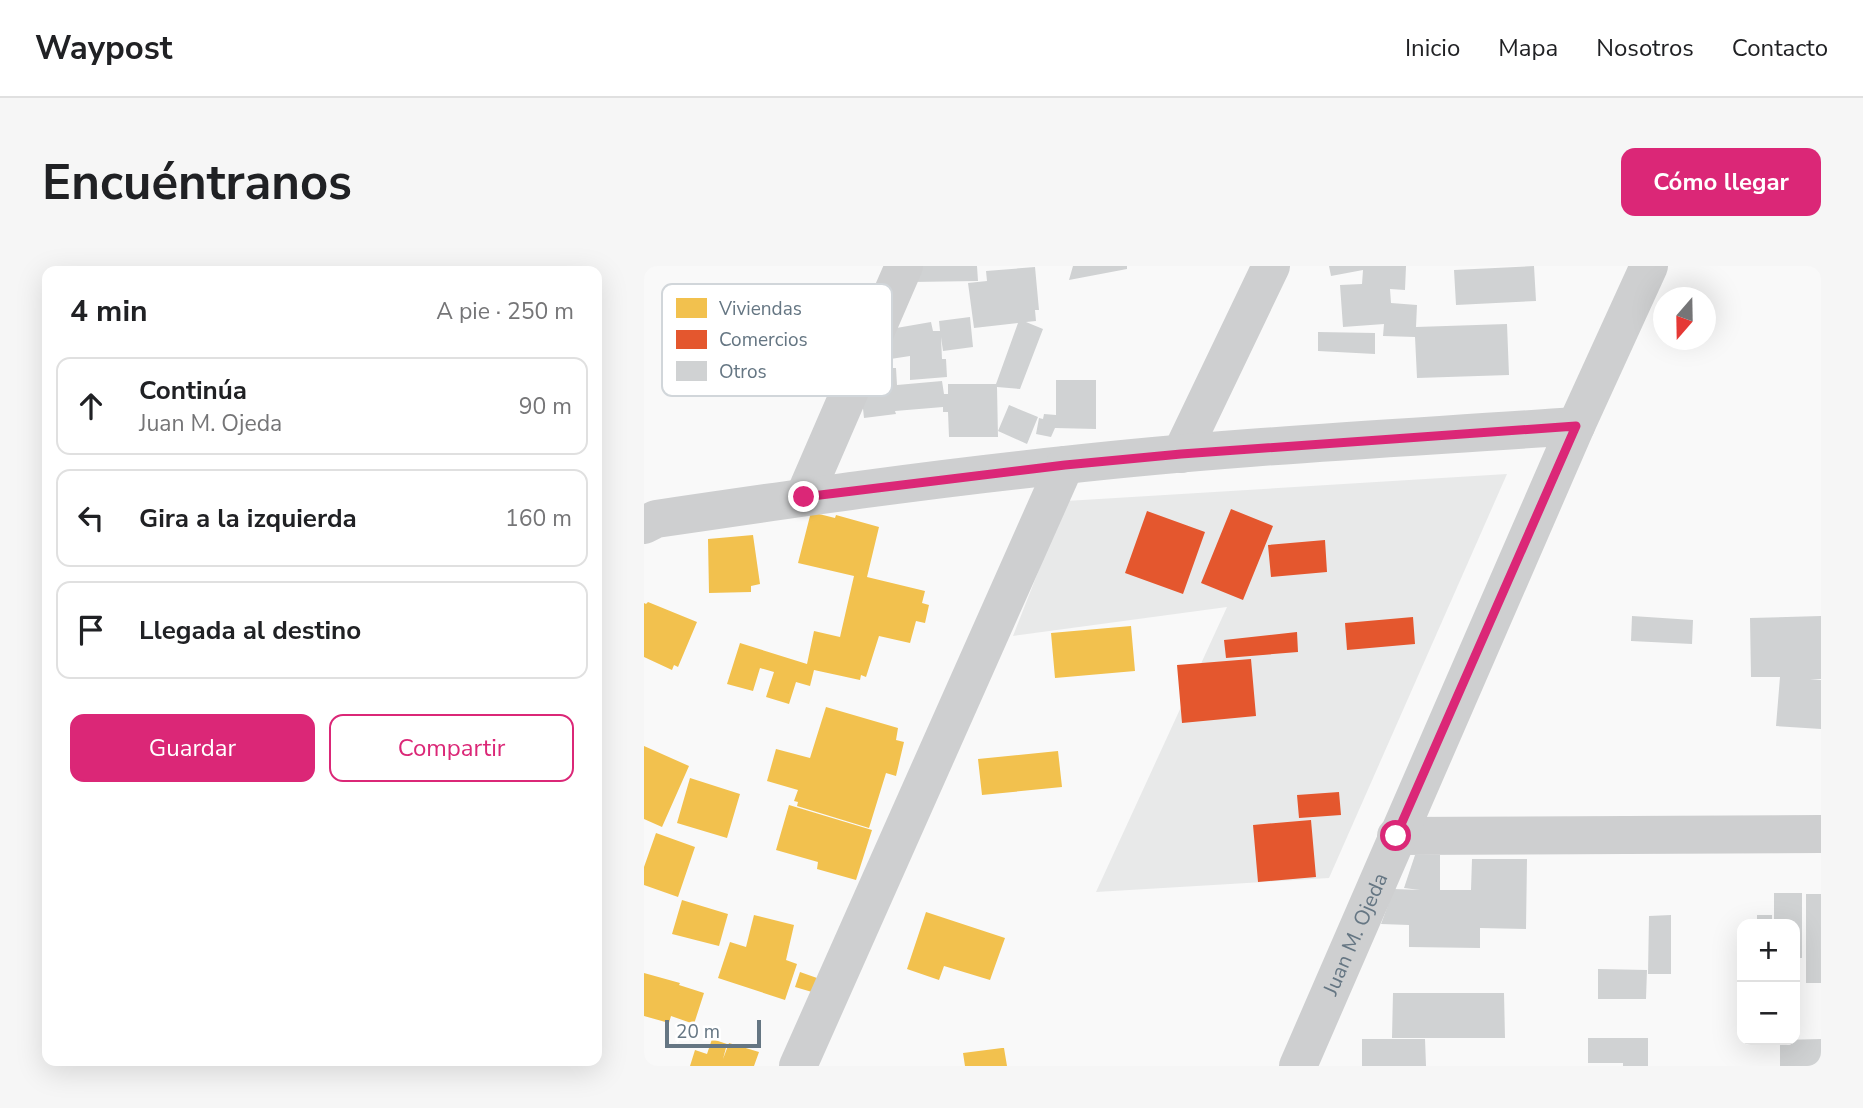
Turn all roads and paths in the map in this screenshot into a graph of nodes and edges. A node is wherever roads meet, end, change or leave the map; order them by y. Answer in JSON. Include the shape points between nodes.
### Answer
{"nodes":[{"id":1,"x":904,"y":266,"type":"edge"},
{"id":2,"x":1271,"y":266,"type":"edge"},
{"id":3,"x":1649,"y":266,"type":"edge"},
{"id":4,"x":892,"y":294,"type":"edge"},
{"id":5,"x":848,"y":396,"type":"edge"},
{"id":6,"x":1576,"y":426,"type":"junction"},
{"id":7,"x":1181,"y":454,"type":"junction"},
{"id":8,"x":1065,"y":465,"type":"junction"},
{"id":9,"x":804,"y":497,"type":"junction"},
{"id":10,"x":644,"y":525,"type":"edge"},
{"id":11,"x":1821,"y":834,"type":"edge"},
{"id":12,"x":1396,"y":836,"type":"junction"},
{"id":13,"x":798,"y":1066,"type":"edge"},
{"id":14,"x":1297,"y":1066,"type":"edge"}],
"edges":[{"from":1,"to":4,"type":"street"},
{"from":2,"to":7,"type":"street"},
{"from":3,"to":6,"type":"street","name":"Juan M. Ojeda"},
{"from":5,"to":9,"type":"street"},
{"from":6,"to":7,"type":"street"},
{"from":6,"to":12,"type":"street","name":"Juan M. Ojeda"},
{"from":7,"to":8,"type":"street"},
{"from":8,"to":9,"type":"street"},
{"from":8,"to":13,"type":"street"},
{"from":9,"to":10,"type":"street","via":[[656,519]]},
{"from":11,"to":12,"type":"street"},
{"from":12,"to":14,"type":"street","name":"Juan M. Ojeda"}]}
